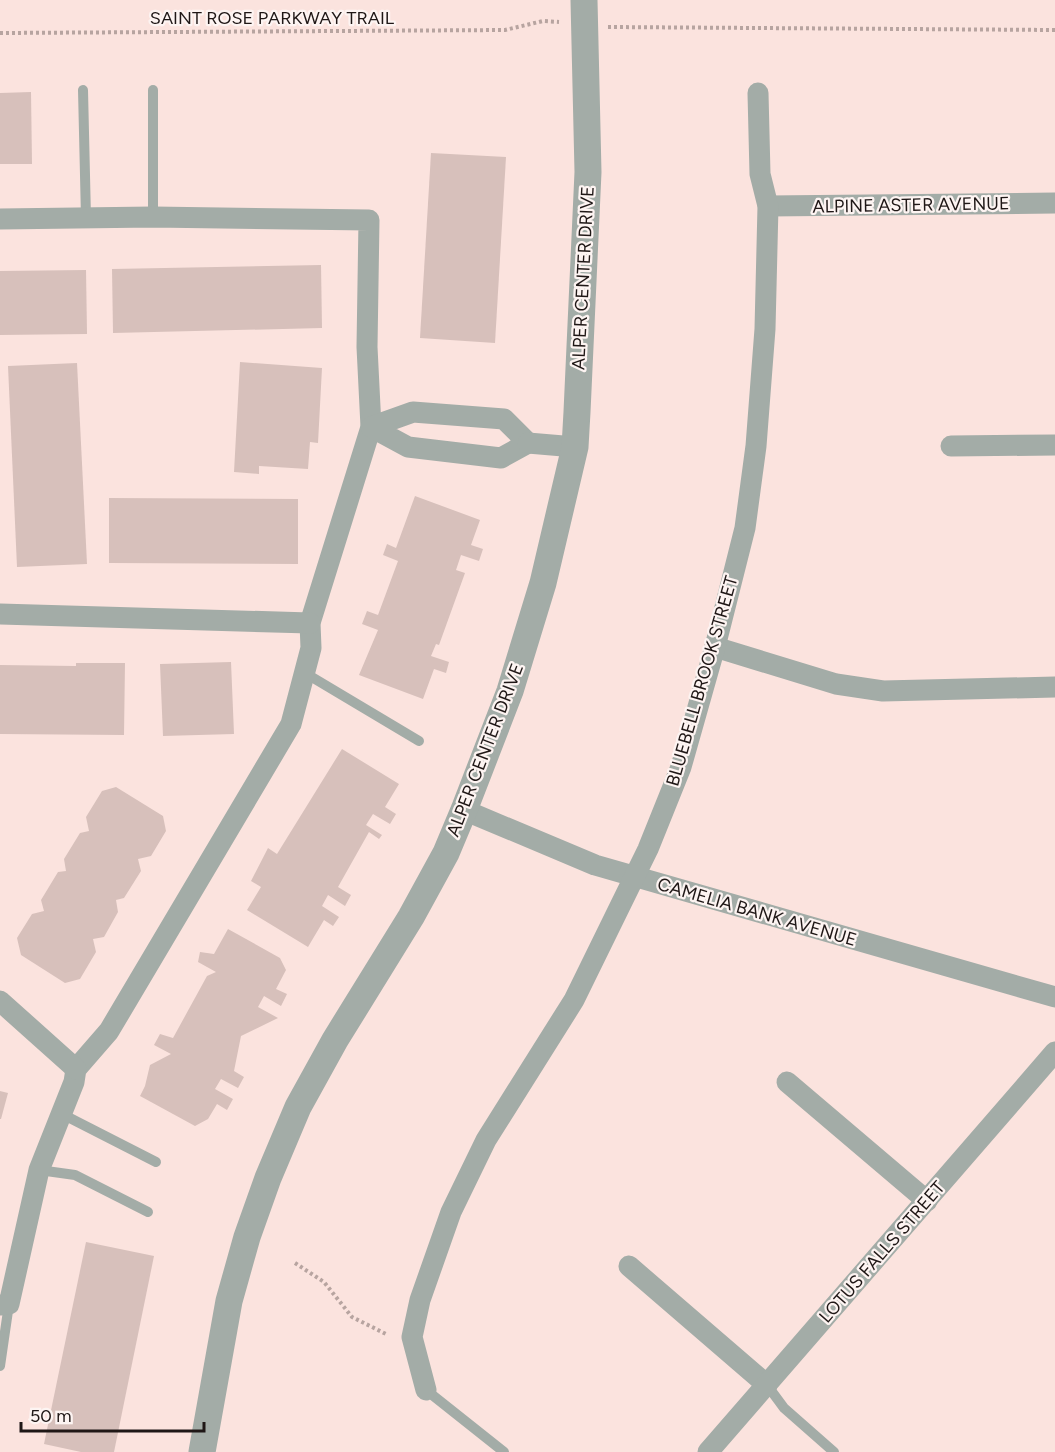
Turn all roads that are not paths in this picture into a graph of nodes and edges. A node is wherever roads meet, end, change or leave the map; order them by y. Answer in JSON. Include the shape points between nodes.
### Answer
{"nodes":[{"id":1,"x":584,"y":0,"type":"edge"},
{"id":2,"x":83,"y":90,"type":"dead end"},
{"id":3,"x":153,"y":90,"type":"dead end"},
{"id":4,"x":758,"y":93,"type":"dead end"},
{"id":5,"x":1055,"y":203,"type":"edge"},
{"id":6,"x":768,"y":206,"type":"junction"},
{"id":7,"x":153,"y":217,"type":"junction"},
{"id":8,"x":86,"y":218,"type":"junction"},
{"id":9,"x":0,"y":219,"type":"edge"},
{"id":10,"x":371,"y":427,"type":"junction"},
{"id":11,"x":528,"y":443,"type":"junction"},
{"id":12,"x":1055,"y":445,"type":"edge"},
{"id":13,"x":951,"y":446,"type":"dead end"},
{"id":14,"x":575,"y":447,"type":"junction"},
{"id":15,"x":0,"y":614,"type":"edge"},
{"id":16,"x":310,"y":623,"type":"junction"},
{"id":17,"x":715,"y":648,"type":"junction"},
{"id":18,"x":304,"y":673,"type":"junction"},
{"id":19,"x":1055,"y":687,"type":"edge"},
{"id":20,"x":419,"y":741,"type":"dead end"},
{"id":21,"x":464,"y":810,"type":"junction"},
{"id":22,"x":635,"y":877,"type":"junction"},
{"id":23,"x":1055,"y":997,"type":"edge"},
{"id":24,"x":0,"y":1001,"type":"edge"},
{"id":25,"x":1055,"y":1052,"type":"edge"},
{"id":26,"x":76,"y":1069,"type":"junction"},
{"id":27,"x":787,"y":1082,"type":"dead end"},
{"id":28,"x":60,"y":1113,"type":"junction"},
{"id":29,"x":156,"y":1162,"type":"dead end"},
{"id":30,"x":39,"y":1170,"type":"junction"},
{"id":31,"x":927,"y":1201,"type":"junction"},
{"id":32,"x":148,"y":1212,"type":"dead end"},
{"id":33,"x":628,"y":1266,"type":"dead end"},
{"id":34,"x":5,"y":1304,"type":"edge"},
{"id":35,"x":0,"y":1366,"type":"edge"},
{"id":36,"x":767,"y":1385,"type":"junction"},
{"id":37,"x":426,"y":1390,"type":"joint"},
{"id":38,"x":202,"y":1452,"type":"edge"},
{"id":39,"x":504,"y":1452,"type":"edge"},
{"id":40,"x":708,"y":1452,"type":"edge"},
{"id":41,"x":834,"y":1452,"type":"edge"}],
"edges":[{"from":1,"to":14,"type":"street","name":"ALPER CENTER DRIVE","via":[[588,172]]},
{"from":2,"to":8,"type":"lane"},
{"from":3,"to":7,"type":"lane"},
{"from":4,"to":6,"type":"street","name":"BLUEBELL BROOK STREET","via":[[760,174]]},
{"from":5,"to":6,"type":"street","name":"ALPINE ASTER AVENUE"},
{"from":6,"to":17,"type":"street","name":"BLUEBELL BROOK STREET","via":[[765,328],[756,446],[745,528]]},
{"from":7,"to":8,"type":"street"},
{"from":7,"to":10,"type":"street","via":[[369,220],[367,347]]},
{"from":8,"to":9,"type":"street"},
{"from":10,"to":11,"type":"street","via":[[408,447],[501,458]]},
{"from":10,"to":11,"type":"street","via":[[414,412],[504,419]]},
{"from":10,"to":16,"type":"street"},
{"from":11,"to":14,"type":"street"},
{"from":12,"to":13,"type":"street"},
{"from":14,"to":21,"type":"street","name":"ALPER CENTER DRIVE","via":[[543,583],[510,691]]},
{"from":15,"to":16,"type":"street"},
{"from":16,"to":18,"type":"street","via":[[311,648]]},
{"from":17,"to":19,"type":"street","via":[[836,684],[883,691]]},
{"from":17,"to":22,"type":"street","name":"BLUEBELL BROOK STREET","via":[[681,767]]},
{"from":18,"to":20,"type":"lane"},
{"from":18,"to":26,"type":"street","via":[[291,724],[109,1031]]},
{"from":21,"to":22,"type":"street","name":"CAMELIA BANK AVENUE","via":[[595,865]]},
{"from":21,"to":38,"type":"street","name":"ALPER CENTER DRIVE","via":[[411,917],[298,1107],[268,1178],[229,1301]]},
{"from":22,"to":23,"type":"street","name":"CAMELIA BANK AVENUE"},
{"from":22,"to":37,"type":"street","name":"BLUEBELL BROOK STREET","via":[[573,1000],[486,1140],[451,1212],[420,1300],[412,1337]]},
{"from":24,"to":26,"type":"street"},
{"from":25,"to":31,"type":"street","name":"LOTUS FALLS STREET"},
{"from":26,"to":28,"type":"street"},
{"from":27,"to":31,"type":"street"},
{"from":28,"to":29,"type":"lane"},
{"from":28,"to":30,"type":"street"},
{"from":30,"to":32,"type":"lane","via":[[75,1175]]},
{"from":30,"to":34,"type":"street"},
{"from":31,"to":36,"type":"street","name":"LOTUS FALLS STREET"},
{"from":33,"to":36,"type":"street"},
{"from":34,"to":35,"type":"lane"},
{"from":36,"to":40,"type":"street","name":"LOTUS FALLS STREET"},
{"from":36,"to":41,"type":"lane","via":[[784,1408]]},
{"from":37,"to":39,"type":"lane"}]}
